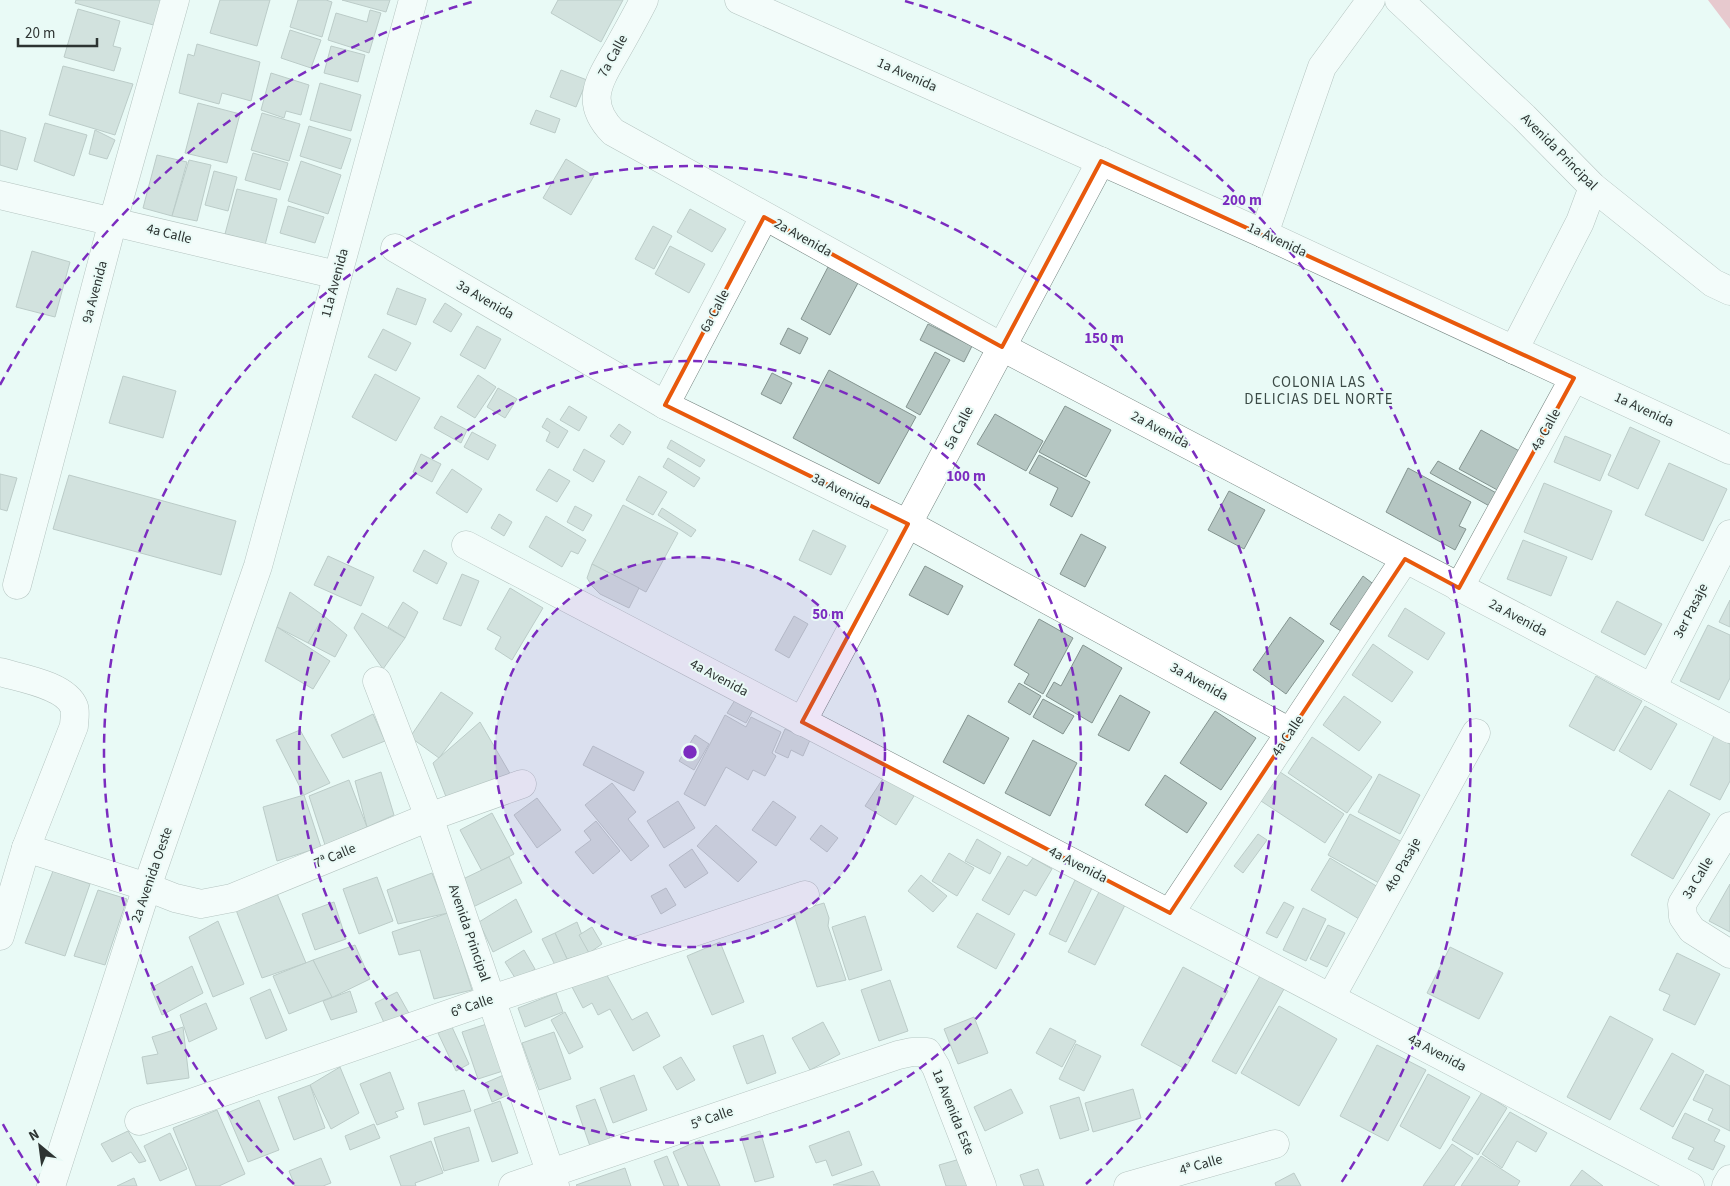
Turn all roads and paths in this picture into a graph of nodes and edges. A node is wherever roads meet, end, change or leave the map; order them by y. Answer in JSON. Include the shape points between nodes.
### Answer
{"nodes":[{"id":1,"x":175,"y":0,"type":"edge"},
{"id":2,"x":413,"y":0,"type":"edge"},
{"id":3,"x":644,"y":0,"type":"edge"},
{"id":4,"x":739,"y":0,"type":"edge"},
{"id":5,"x":1370,"y":0,"type":"edge"},
{"id":6,"x":1399,"y":0,"type":"edge"},
{"id":7,"x":600,"y":115,"type":"joint"},
{"id":8,"x":1101,"y":161,"type":"junction"},
{"id":9,"x":1593,"y":188,"type":"junction"},
{"id":10,"x":0,"y":195,"type":"edge"},
{"id":11,"x":764,"y":217,"type":"junction"},
{"id":12,"x":113,"y":221,"type":"junction"},
{"id":13,"x":1264,"y":234,"type":"junction"},
{"id":14,"x":394,"y":248,"type":"dead end"},
{"id":15,"x":337,"y":275,"type":"junction"},
{"id":16,"x":1730,"y":291,"type":"edge"},
{"id":17,"x":1002,"y":347,"type":"junction"},
{"id":18,"x":1514,"y":350,"type":"junction"},
{"id":19,"x":1574,"y":378,"type":"junction"},
{"id":20,"x":665,"y":405,"type":"junction"},
{"id":21,"x":1730,"y":450,"type":"edge"},
{"id":22,"x":908,"y":524,"type":"junction"},
{"id":23,"x":1730,"y":534,"type":"edge"},
{"id":24,"x":466,"y":545,"type":"dead end"},
{"id":25,"x":1405,"y":560,"type":"junction"},
{"id":26,"x":258,"y":566,"type":"joint"},
{"id":27,"x":17,"y":584,"type":"dead end"},
{"id":28,"x":1459,"y":588,"type":"junction"},
{"id":29,"x":0,"y":672,"type":"edge"},
{"id":30,"x":377,"y":681,"type":"dead end"},
{"id":31,"x":1652,"y":688,"type":"junction"},
{"id":32,"x":802,"y":722,"type":"junction"},
{"id":33,"x":1730,"y":729,"type":"edge"},
{"id":34,"x":1290,"y":732,"type":"junction"},
{"id":35,"x":1476,"y":733,"type":"dead end"},
{"id":36,"x":522,"y":784,"type":"dead end"},
{"id":37,"x":429,"y":817,"type":"junction"},
{"id":38,"x":1730,"y":826,"type":"edge"},
{"id":39,"x":26,"y":848,"type":"junction"},
{"id":40,"x":147,"y":887,"type":"junction"},
{"id":41,"x":805,"y":895,"type":"dead end"},
{"id":42,"x":1170,"y":913,"type":"junction"},
{"id":43,"x":0,"y":936,"type":"edge"},
{"id":44,"x":1730,"y":954,"type":"edge"},
{"id":45,"x":1331,"y":997,"type":"junction"},
{"id":46,"x":492,"y":999,"type":"junction"},
{"id":47,"x":912,"y":1052,"type":"joint"},
{"id":48,"x":139,"y":1121,"type":"dead end"},
{"id":49,"x":1275,"y":1144,"type":"dead end"},
{"id":50,"x":553,"y":1179,"type":"edge"},
{"id":51,"x":1730,"y":1179,"type":"edge"},
{"id":52,"x":51,"y":1186,"type":"edge"},
{"id":53,"x":513,"y":1186,"type":"edge"},
{"id":54,"x":982,"y":1186,"type":"edge"},
{"id":55,"x":1128,"y":1186,"type":"edge"},
{"id":56,"x":1690,"y":1186,"type":"edge"},
{"id":57,"x":1726,"y":1186,"type":"edge"}],
"edges":[{"from":1,"to":12,"type":"street","name":"9a Avenida"},
{"from":2,"to":15,"type":"street","name":"11a Avenida"},
{"from":3,"to":7,"type":"street","name":"7a Calle","via":[[599,82],[596,93]]},
{"from":4,"to":8,"type":"street","name":"1a Avenida"},
{"from":5,"to":13,"type":"street","via":[[1322,67]]},
{"from":6,"to":9,"type":"street","name":"Avenida Principal","via":[[1524,117]]},
{"from":7,"to":11,"type":"street","name":"2a Avenida","via":[[613,132]]},
{"from":8,"to":13,"type":"street","name":"1a Avenida"},
{"from":8,"to":17,"type":"street","name":"5a Calle"},
{"from":9,"to":16,"type":"street","name":"Avenida Principal","via":[[1713,283]]},
{"from":9,"to":18,"type":"street","via":[[1580,222]]},
{"from":10,"to":12,"type":"street","name":"4a Calle"},
{"from":11,"to":17,"type":"street","name":"2a Avenida"},
{"from":11,"to":20,"type":"street","name":"6a Calle"},
{"from":12,"to":15,"type":"street","name":"4a Calle"},
{"from":12,"to":27,"type":"street","name":"9a Avenida"},
{"from":13,"to":18,"type":"street","name":"1a Avenida"},
{"from":14,"to":20,"type":"street","name":"3a Avenida"},
{"from":15,"to":26,"type":"street","name":"11a Avenida"},
{"from":17,"to":22,"type":"street","name":"5a Calle"},
{"from":17,"to":25,"type":"street","name":"2a Avenida"},
{"from":18,"to":19,"type":"street","name":"1a Avenida"},
{"from":19,"to":21,"type":"street","name":"1a Avenida"},
{"from":19,"to":28,"type":"street","name":"4a Calle"},
{"from":20,"to":22,"type":"street","name":"3a Avenida"},
{"from":22,"to":32,"type":"street","name":"5a Calle"},
{"from":22,"to":34,"type":"street","name":"3a Avenida"},
{"from":23,"to":31,"type":"street","name":"3er Pasaje"},
{"from":24,"to":32,"type":"street","name":"4a Avenida"},
{"from":25,"to":28,"type":"street","name":"2a Avenida"},
{"from":25,"to":34,"type":"street","name":"4a Calle"},
{"from":26,"to":40,"type":"street","name":"2a Avenida Oeste"},
{"from":28,"to":31,"type":"street","name":"2a Avenida"},
{"from":29,"to":39,"type":"street","via":[[63,693],[74,707],[74,726]]},
{"from":30,"to":37,"type":"street","name":"Avenida Principal"},
{"from":31,"to":33,"type":"street","name":"2a Avenida"},
{"from":32,"to":42,"type":"street","name":"4a Avenida"},
{"from":34,"to":42,"type":"street","name":"4a Calle"},
{"from":35,"to":45,"type":"street","name":"4to Pasaje"},
{"from":36,"to":37,"type":"street","name":"7ª Calle"},
{"from":37,"to":40,"type":"street","name":"7ª Calle","via":[[232,898],[201,904]]},
{"from":37,"to":46,"type":"street","name":"Avenida Principal"},
{"from":38,"to":44,"type":"street","name":"3a Calle","via":[[1682,904],[1684,917],[1692,930]]},
{"from":39,"to":40,"type":"street","name":"7ª Calle"},
{"from":39,"to":43,"type":"street"},
{"from":40,"to":52,"type":"street","name":"2a Avenida Oeste"},
{"from":41,"to":46,"type":"street","name":"6ª Calle"},
{"from":42,"to":45,"type":"street","name":"4a Avenida"},
{"from":45,"to":56,"type":"street","name":"4a Avenida"},
{"from":46,"to":48,"type":"street","name":"6ª Calle"},
{"from":46,"to":50,"type":"street","name":"Avenida Principal"},
{"from":47,"to":50,"type":"street","name":"5ª Calle"},
{"from":47,"to":54,"type":"street","name":"1a Avenida Este","via":[[926,1052],[936,1067]]},
{"from":49,"to":55,"type":"street","name":"4ª Calle"},
{"from":50,"to":53,"type":"street","name":"5ª Calle"},
{"from":51,"to":57,"type":"street"}]}
